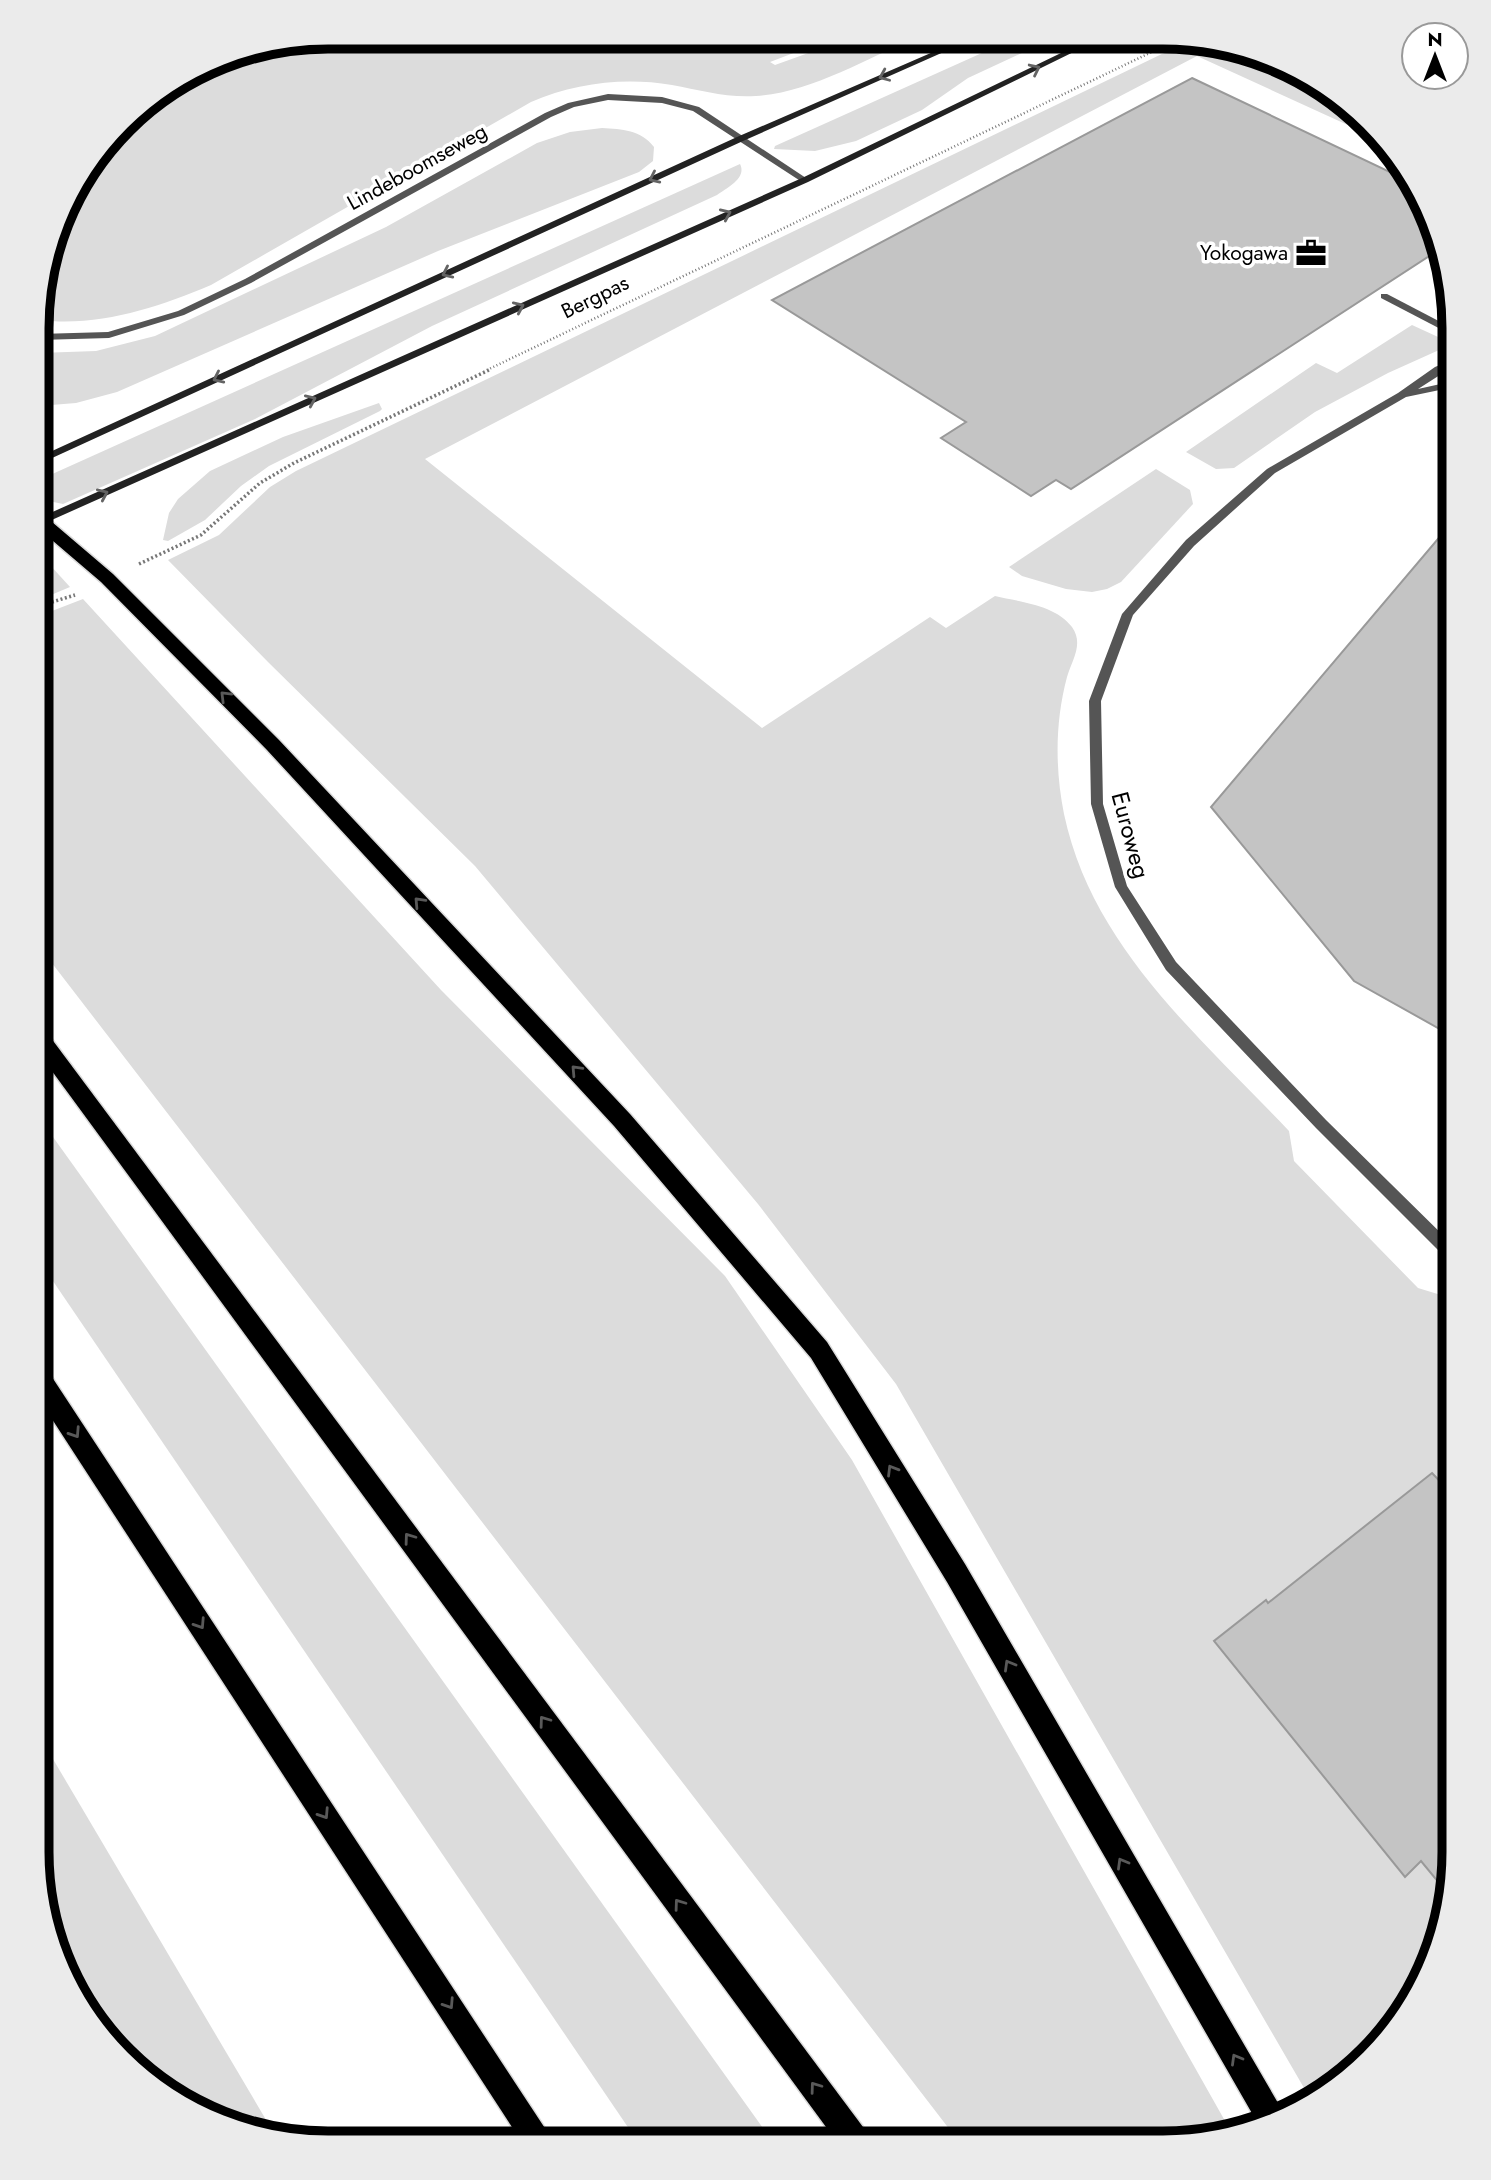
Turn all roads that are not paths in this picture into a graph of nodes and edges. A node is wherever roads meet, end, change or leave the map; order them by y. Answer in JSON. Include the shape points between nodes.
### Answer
{"nodes":[{"id":1,"x":946,"y":49,"type":"edge"},
{"id":2,"x":1075,"y":49,"type":"edge"},
{"id":3,"x":740,"y":139,"type":"junction"},
{"id":4,"x":805,"y":180,"type":"junction"},
{"id":5,"x":1384,"y":296,"type":"dead end"},
{"id":6,"x":1442,"y":327,"type":"edge"},
{"id":7,"x":49,"y":337,"type":"edge"},
{"id":8,"x":1442,"y":368,"type":"edge"},
{"id":9,"x":1442,"y":387,"type":"edge"},
{"id":10,"x":1402,"y":395,"type":"junction"},
{"id":11,"x":49,"y":456,"type":"edge"},
{"id":12,"x":49,"y":517,"type":"edge"},
{"id":13,"x":49,"y":529,"type":"edge"},
{"id":14,"x":49,"y":1051,"type":"edge"},
{"id":15,"x":1442,"y":1244,"type":"edge"},
{"id":16,"x":49,"y":1394,"type":"edge"},
{"id":17,"x":1267,"y":2111,"type":"edge"},
{"id":18,"x":532,"y":2131,"type":"edge"},
{"id":19,"x":847,"y":2131,"type":"edge"}],
"edges":[{"from":1,"to":3,"type":"main road","one_way":true},
{"from":4,"to":2,"type":"main road","name":"Bergpas","one_way":true},
{"from":3,"to":4,"type":"street","name":"Lindeboomseweg"},
{"from":3,"to":7,"type":"street","name":"Lindeboomseweg","via":[[696,110],[662,100],[608,97],[571,106],[181,313],[109,335]]},
{"from":3,"to":11,"type":"main road","one_way":true},
{"from":12,"to":4,"type":"main road","name":"Bergpas","one_way":true},
{"from":5,"to":6,"type":"street"},
{"from":8,"to":10,"type":"street","name":"Euroweg"},
{"from":9,"to":10,"type":"street","name":"Euroweg"},
{"from":10,"to":15,"type":"street","name":"Euroweg","via":[[1271,471],[1190,543],[1128,614],[1095,701],[1097,804],[1121,887],[1171,967]]},
{"from":17,"to":13,"type":"highway","one_way":true,"via":[[962,1585],[819,1350],[622,1120],[273,745],[107,578]]},
{"from":19,"to":14,"type":"highway","one_way":true},
{"from":16,"to":18,"type":"highway","one_way":true}]}
